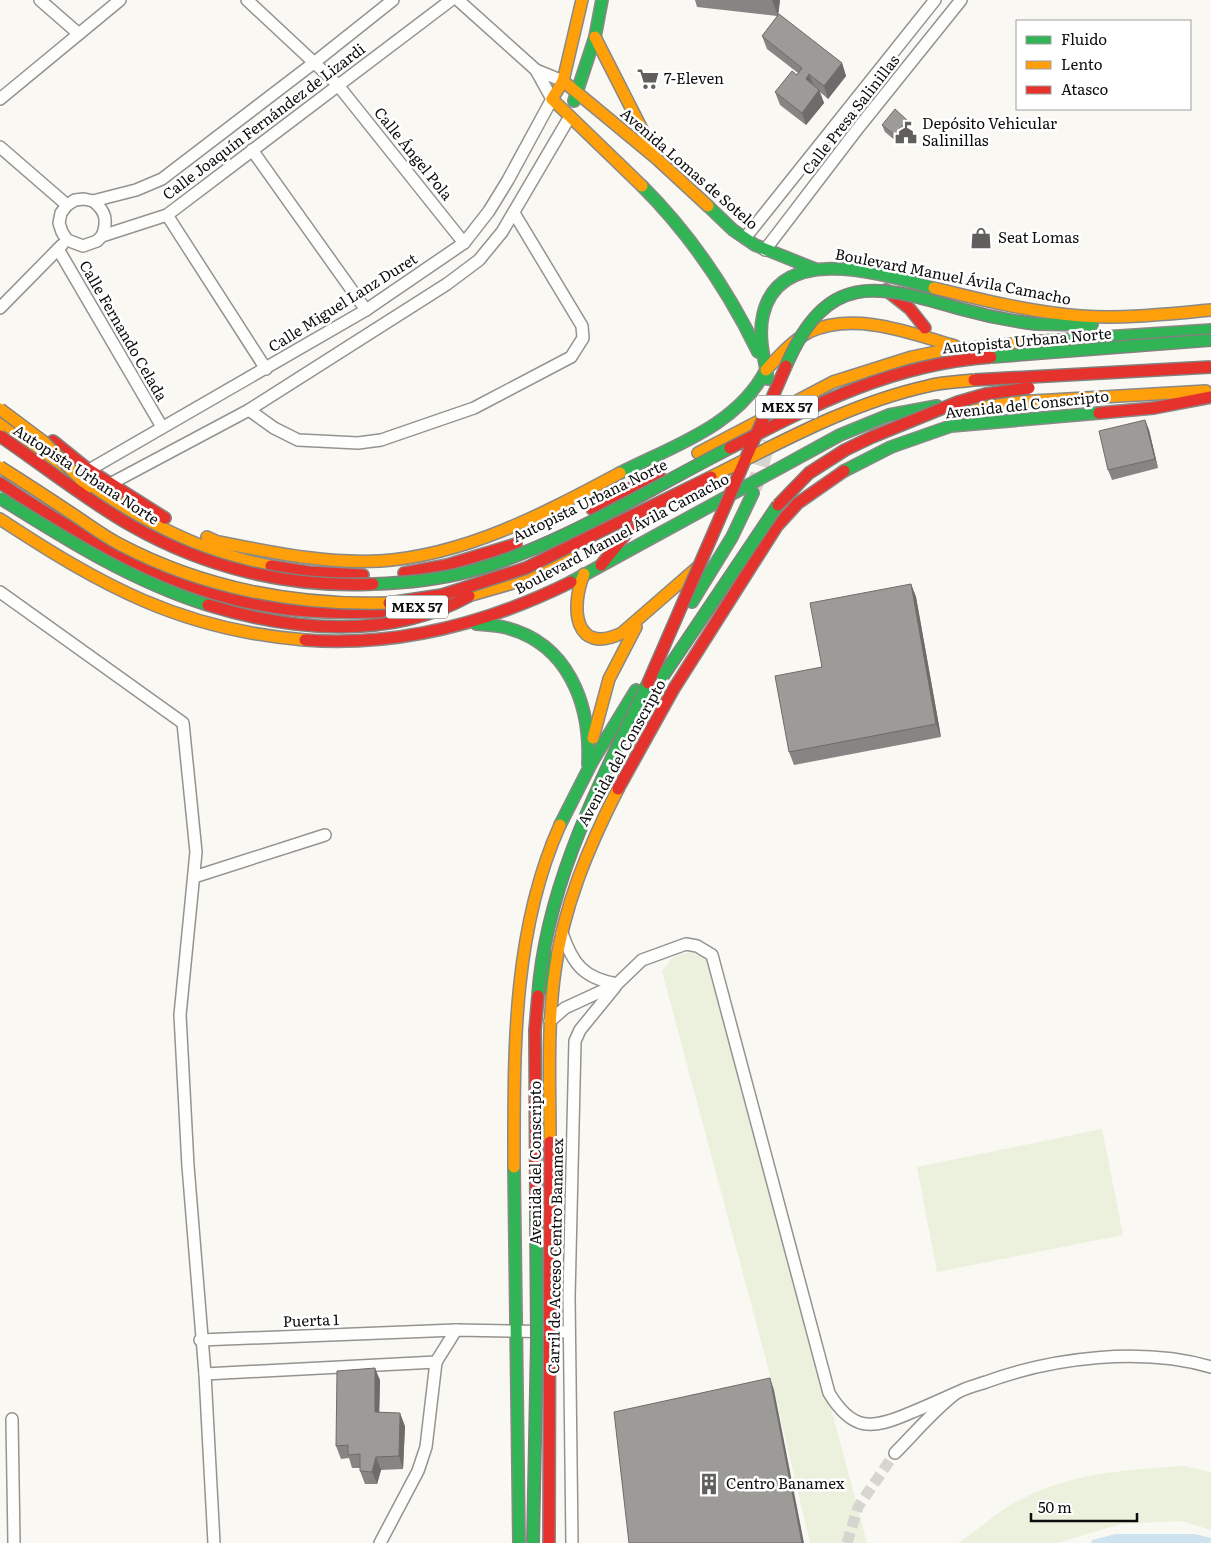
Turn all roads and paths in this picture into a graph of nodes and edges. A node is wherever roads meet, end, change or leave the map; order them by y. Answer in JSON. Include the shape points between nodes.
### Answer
{"nodes":[{"id":1,"x":40,"y":0,"type":"edge"},
{"id":2,"x":120,"y":0,"type":"edge"},
{"id":3,"x":247,"y":0,"type":"edge"},
{"id":4,"x":393,"y":0,"type":"edge"},
{"id":5,"x":451,"y":0,"type":"edge"},
{"id":6,"x":458,"y":0,"type":"edge"},
{"id":7,"x":582,"y":0,"type":"edge"},
{"id":8,"x":602,"y":0,"type":"edge"},
{"id":9,"x":935,"y":0,"type":"edge"},
{"id":10,"x":962,"y":0,"type":"edge"},
{"id":11,"x":79,"y":34,"type":"junction"},
{"id":12,"x":595,"y":37,"type":"junction"},
{"id":13,"x":315,"y":62,"type":"junction"},
{"id":14,"x":536,"y":70,"type":"junction"},
{"id":15,"x":563,"y":81,"type":"junction"},
{"id":16,"x":337,"y":84,"type":"junction"},
{"id":17,"x":576,"y":94,"type":"junction"},
{"id":18,"x":0,"y":99,"type":"edge"},
{"id":19,"x":552,"y":99,"type":"junction"},
{"id":20,"x":569,"y":118,"type":"junction"},
{"id":21,"x":0,"y":147,"type":"edge"},
{"id":22,"x":252,"y":150,"type":"junction"},
{"id":23,"x":656,"y":158,"type":"junction"},
{"id":24,"x":93,"y":201,"type":"junction"},
{"id":25,"x":67,"y":205,"type":"junction"},
{"id":26,"x":514,"y":213,"type":"junction"},
{"id":27,"x":167,"y":215,"type":"junction"},
{"id":28,"x":102,"y":236,"type":"junction"},
{"id":29,"x":745,"y":238,"type":"junction"},
{"id":30,"x":67,"y":240,"type":"junction"},
{"id":31,"x":464,"y":243,"type":"junction"},
{"id":32,"x":58,"y":249,"type":"junction"},
{"id":33,"x":765,"y":250,"type":"junction"},
{"id":34,"x":815,"y":268,"type":"junction"},
{"id":35,"x":863,"y":273,"type":"junction"},
{"id":36,"x":0,"y":308,"type":"edge"},
{"id":37,"x":366,"y":310,"type":"junction"},
{"id":38,"x":1211,"y":310,"type":"edge"},
{"id":39,"x":925,"y":328,"type":"dead end"},
{"id":40,"x":1211,"y":328,"type":"edge"},
{"id":41,"x":1211,"y":340,"type":"edge"},
{"id":42,"x":962,"y":348,"type":"junction"},
{"id":43,"x":1211,"y":363,"type":"edge"},
{"id":44,"x":1211,"y":367,"type":"edge"},
{"id":45,"x":266,"y":369,"type":"junction"},
{"id":46,"x":766,"y":370,"type":"junction"},
{"id":47,"x":1114,"y":374,"type":"junction"},
{"id":48,"x":1211,"y":390,"type":"edge"},
{"id":49,"x":771,"y":391,"type":"dead end"},
{"id":50,"x":1211,"y":397,"type":"edge"},
{"id":51,"x":0,"y":398,"type":"edge"},
{"id":52,"x":0,"y":408,"type":"edge"},
{"id":53,"x":249,"y":410,"type":"junction"},
{"id":54,"x":0,"y":424,"type":"edge"},
{"id":55,"x":162,"y":427,"type":"junction"},
{"id":56,"x":916,"y":427,"type":"dead end"},
{"id":57,"x":0,"y":436,"type":"edge"},
{"id":58,"x":901,"y":443,"type":"junction"},
{"id":59,"x":0,"y":467,"type":"edge"},
{"id":60,"x":89,"y":470,"type":"junction"},
{"id":61,"x":0,"y":483,"type":"edge"},
{"id":62,"x":110,"y":484,"type":"junction"},
{"id":63,"x":753,"y":493,"type":"tunnel mouth"},
{"id":64,"x":0,"y":498,"type":"edge"},
{"id":65,"x":105,"y":508,"type":"junction"},
{"id":66,"x":0,"y":519,"type":"edge"},
{"id":67,"x":633,"y":524,"type":"junction"},
{"id":68,"x":732,"y":537,"type":"junction"},
{"id":69,"x":601,"y":565,"type":"junction"},
{"id":70,"x":584,"y":574,"type":"junction"},
{"id":71,"x":496,"y":578,"type":"junction"},
{"id":72,"x":0,"y":592,"type":"edge"},
{"id":73,"x":648,"y":611,"type":"junction"},
{"id":74,"x":468,"y":624,"type":"junction"},
{"id":75,"x":590,"y":752,"type":"junction"},
{"id":76,"x":586,"y":773,"type":"junction"},
{"id":77,"x":601,"y":820,"type":"junction"},
{"id":78,"x":326,"y":835,"type":"dead end"},
{"id":79,"x":578,"y":841,"type":"junction"},
{"id":80,"x":194,"y":877,"type":"junction"},
{"id":81,"x":561,"y":932,"type":"junction"},
{"id":82,"x":617,"y":984,"type":"junction"},
{"id":83,"x":552,"y":993,"type":"junction"},
{"id":84,"x":550,"y":1020,"type":"junction"},
{"id":85,"x":456,"y":1330,"type":"junction"},
{"id":86,"x":514,"y":1331,"type":"junction"},
{"id":87,"x":550,"y":1332,"type":"junction"},
{"id":88,"x":569,"y":1332,"type":"junction"},
{"id":89,"x":200,"y":1340,"type":"junction"},
{"id":90,"x":436,"y":1362,"type":"junction"},
{"id":91,"x":1211,"y":1368,"type":"edge"},
{"id":92,"x":205,"y":1374,"type":"junction"},
{"id":93,"x":956,"y":1393,"type":"junction"},
{"id":94,"x":12,"y":1419,"type":"dead end"},
{"id":95,"x":895,"y":1453,"type":"tunnel mouth"},
{"id":96,"x":14,"y":1543,"type":"edge"},
{"id":97,"x":214,"y":1543,"type":"edge"},
{"id":98,"x":380,"y":1543,"type":"edge"},
{"id":99,"x":519,"y":1543,"type":"edge"},
{"id":100,"x":533,"y":1543,"type":"edge"},
{"id":101,"x":549,"y":1543,"type":"edge"},
{"id":102,"x":572,"y":1543,"type":"edge"}],
"edges":[{"from":1,"to":11,"type":"street"},
{"from":2,"to":11,"type":"street"},
{"from":3,"to":13,"type":"street","name":"Calle Ángel Pola"},
{"from":4,"to":13,"type":"street","name":"Calle Joaquín Fernández de Lizardi"},
{"from":5,"to":16,"type":"street","name":"Calle Joaquín Fernández de Lizardi"},
{"from":6,"to":14,"type":"street"},
{"from":7,"to":15,"type":"main road"},
{"from":8,"to":12,"type":"main road"},
{"from":9,"to":29,"type":"street","name":"Calle Presa Salinillas"},
{"from":10,"to":33,"type":"street","name":"Calle Presa Salinillas"},
{"from":11,"to":18,"type":"street"},
{"from":12,"to":17,"type":"main road"},
{"from":12,"to":23,"type":"main road"},
{"from":13,"to":16,"type":"street","name":"Calle Ángel Pola"},
{"from":13,"to":24,"type":"street","name":"Calle Joaquín Fernández de Lizardi","via":[[162,179],[136,190]]},
{"from":14,"to":15,"type":"street"},
{"from":14,"to":19,"type":"street"},
{"from":15,"to":17,"type":"main road","name":"Avenida Lomas de Sotelo"},
{"from":15,"to":19,"type":"main road"},
{"from":16,"to":22,"type":"street","name":"Calle Joaquín Fernández de Lizardi"},
{"from":16,"to":31,"type":"street","name":"Calle Ángel Pola"},
{"from":17,"to":20,"type":"main road"},
{"from":17,"to":23,"type":"main road","name":"Avenida Lomas de Sotelo"},
{"from":19,"to":20,"type":"main road"},
{"from":19,"to":31,"type":"street","name":"Calle Miguel Lanz Duret","via":[[508,180]]},
{"from":20,"to":26,"type":"street"},
{"from":20,"to":46,"type":"main road","via":[[686,234],[738,309]]},
{"from":21,"to":25,"type":"street"},
{"from":22,"to":27,"type":"street","name":"Calle Joaquín Fernández de Lizardi"},
{"from":22,"to":37,"type":"street"},
{"from":23,"to":29,"type":"main road","name":"Avenida Lomas de Sotelo","via":[[719,219]]},
{"from":24,"to":25,"type":"street","name":"Calle Joaquín Fernández de Lizardi","via":[[75,200]]},
{"from":24,"to":28,"type":"street","via":[[106,216]]},
{"from":25,"to":30,"type":"street","via":[[59,223]]},
{"from":26,"to":53,"type":"street","via":[[479,260],[448,284]]},
{"from":26,"to":53,"type":"street","via":[[582,326],[583,338],[571,357],[474,408],[381,440],[358,443],[298,440]]},
{"from":27,"to":28,"type":"street","name":"Calle Joaquín Fernández de Lizardi"},
{"from":27,"to":45,"type":"street"},
{"from":28,"to":30,"type":"street","name":"Calle Joaquín Fernández de Lizardi","via":[[83,246]]},
{"from":29,"to":33,"type":"main road","name":"Avenida Lomas de Sotelo"},
{"from":30,"to":32,"type":"street"},
{"from":31,"to":37,"type":"street","name":"Calle Miguel Lanz Duret"},
{"from":32,"to":36,"type":"street"},
{"from":32,"to":55,"type":"street","name":"Calle Fernando Celada"},
{"from":33,"to":34,"type":"main road","name":"Avenida Lomas de Sotelo"},
{"from":34,"to":35,"type":"main road","name":"Boulevard Manuel Ávila Camacho","via":[[840,268]]},
{"from":34,"to":46,"type":"main road","name":"Boulevard Manuel Ávila Camacho","via":[[780,286],[765,309],[760,321],[760,337]]},
{"from":35,"to":38,"type":"main road","name":"Boulevard Manuel Ávila Camacho","via":[[983,301],[1064,314],[1134,318]]},
{"from":35,"to":39,"type":"main road","via":[[903,302]]},
{"from":37,"to":45,"type":"street","name":"Calle Miguel Lanz Duret"},
{"from":40,"to":42,"type":"main road","number":"MEX 57"},
{"from":40,"to":100,"type":"main road","bridge":true,"via":[[1179,323],[1036,324],[981,315],[901,290],[879,288],[853,293],[828,305],[811,321],[794,348],[683,606],[576,836],[548,924],[540,964],[535,1030],[537,1340]]},
{"from":41,"to":65,"type":"main road","name":"Autopista Urbana Norte","bridge":true,"via":[[973,358],[943,362],[877,380],[817,404],[533,548],[468,572],[403,584],[344,586],[251,574],[191,554],[132,526]]},
{"from":42,"to":46,"type":"main road","via":[[876,325],[833,324],[812,331],[785,348]]},
{"from":42,"to":54,"type":"main road","number":"MEX 57","via":[[890,363],[833,382],[584,513],[503,550],[447,566],[378,575],[300,571],[226,555],[142,518]]},
{"from":43,"to":67,"type":"main road","name":"Boulevard Manuel Ávila Camacho","number":"MEX 57","via":[[1020,376],[919,390],[857,412]]},
{"from":44,"to":47,"type":"main road","name":"Autopista Urbana Norte","bridge":true},
{"from":45,"to":55,"type":"street","name":"Calle Miguel Lanz Duret"},
{"from":46,"to":49,"type":"main road"},
{"from":46,"to":62,"type":"main road","via":[[736,410],[674,446],[522,524],[445,551],[380,561],[308,559],[218,542],[154,512]]},
{"from":47,"to":71,"type":"main road","name":"Autopista Urbana Norte","bridge":true,"via":[[962,381],[872,401],[832,417],[552,557]]},
{"from":47,"to":79,"type":"main road","bridge":true,"via":[[998,392],[958,402],[872,437],[809,473],[775,508],[688,635],[638,719]]},
{"from":48,"to":69,"type":"main road","name":"Boulevard Manuel Ávila Camacho","via":[[930,406],[898,413],[842,435]]},
{"from":50,"to":58,"type":"main road","name":"Avenida del Conscripto","via":[[1154,408],[951,426]]},
{"from":51,"to":60,"type":"main road"},
{"from":52,"to":65,"type":"main road","bridge":true,"via":[[61,457]]},
{"from":53,"to":62,"type":"street"},
{"from":55,"to":60,"type":"street","name":"Calle Miguel Lanz Duret"},
{"from":56,"to":58,"type":"main road"},
{"from":57,"to":65,"type":"main road","name":"Autopista Urbana Norte","bridge":true},
{"from":58,"to":77,"type":"main road","name":"Avenida del Conscripto","via":[[818,488],[798,503],[777,526],[663,707]]},
{"from":59,"to":71,"type":"main road","name":"Autopista Urbana Norte","bridge":true,"via":[[120,545],[176,570],[246,592],[301,601],[401,602],[442,595]]},
{"from":60,"to":62,"type":"main road"},
{"from":61,"to":67,"type":"main road","name":"Boulevard Manuel Ávila Camacho","number":"MEX 57","via":[[33,506],[127,560],[175,581],[232,600],[292,612],[344,615],[408,609],[478,596],[542,571]]},
{"from":63,"to":68,"type":"main road","name":"Avenida del Conscripto"},
{"from":64,"to":71,"type":"main road","bridge":true,"via":[[97,557],[151,585],[206,605],[265,618],[341,626],[404,621],[424,617],[454,604]]},
{"from":66,"to":74,"type":"main road","name":"Boulevard Manuel Ávila Camacho","via":[[100,581],[129,596],[201,623],[325,642],[417,636]]},
{"from":67,"to":69,"type":"main road"},
{"from":68,"to":73,"type":"main road"},
{"from":68,"to":76,"type":"main road","name":"Avenida del Conscripto"},
{"from":69,"to":70,"type":"main road","name":"Boulevard Manuel Ávila Camacho"},
{"from":70,"to":73,"type":"main road","via":[[577,589],[575,606],[578,623],[592,637],[604,640],[617,636]]},
{"from":70,"to":74,"type":"main road","name":"Boulevard Manuel Ávila Camacho","via":[[524,604]]},
{"from":72,"to":80,"type":"street","via":[[183,723],[196,852]]},
{"from":73,"to":75,"type":"main road","via":[[623,648],[609,679]]},
{"from":74,"to":75,"type":"main road","via":[[495,625],[521,633],[556,657],[581,697],[588,720]]},
{"from":75,"to":76,"type":"main road"},
{"from":76,"to":86,"type":"main road","name":"Avenida del Conscripto","via":[[542,870],[522,958],[514,1055]]},
{"from":77,"to":79,"type":"main road"},
{"from":77,"to":81,"type":"main road","name":"Avenida del Conscripto","via":[[574,888]]},
{"from":78,"to":80,"type":"street"},
{"from":79,"to":83,"type":"main road","via":[[565,877],[546,960]]},
{"from":80,"to":89,"type":"street","via":[[180,1015]]},
{"from":81,"to":82,"type":"street","via":[[574,959],[585,972],[596,980]]},
{"from":81,"to":83,"type":"main road","name":"Avenida del Conscripto"},
{"from":82,"to":84,"type":"street","via":[[565,1008]]},
{"from":82,"to":88,"type":"street","name":"Carril de Acceso Centro Banamex","via":[[575,1041]]},
{"from":82,"to":93,"type":"street","via":[[642,960],[686,944],[712,955],[829,1393],[838,1409],[867,1426],[886,1424]]},
{"from":83,"to":84,"type":"main road","name":"Avenida del Conscripto"},
{"from":84,"to":87,"type":"main road","name":"Avenida del Conscripto"},
{"from":85,"to":86,"type":"street","name":"Puerta 1"},
{"from":85,"to":89,"type":"street","name":"Puerta 1"},
{"from":85,"to":90,"type":"street"},
{"from":86,"to":87,"type":"street","name":"Puerta 1"},
{"from":86,"to":99,"type":"main road","name":"Avenida del Conscripto"},
{"from":87,"to":88,"type":"street","name":"Puerta 1"},
{"from":87,"to":101,"type":"main road","name":"Avenida del Conscripto"},
{"from":88,"to":102,"type":"street","name":"Carril de Acceso Centro Banamex"},
{"from":89,"to":92,"type":"street"},
{"from":90,"to":92,"type":"street"},
{"from":90,"to":98,"type":"street","via":[[426,1447],[418,1471]]},
{"from":91,"to":93,"type":"street","via":[[1147,1357],[1072,1360],[1011,1373]]},
{"from":92,"to":97,"type":"street"},
{"from":93,"to":95,"type":"street"},
{"from":94,"to":96,"type":"street"}]}
